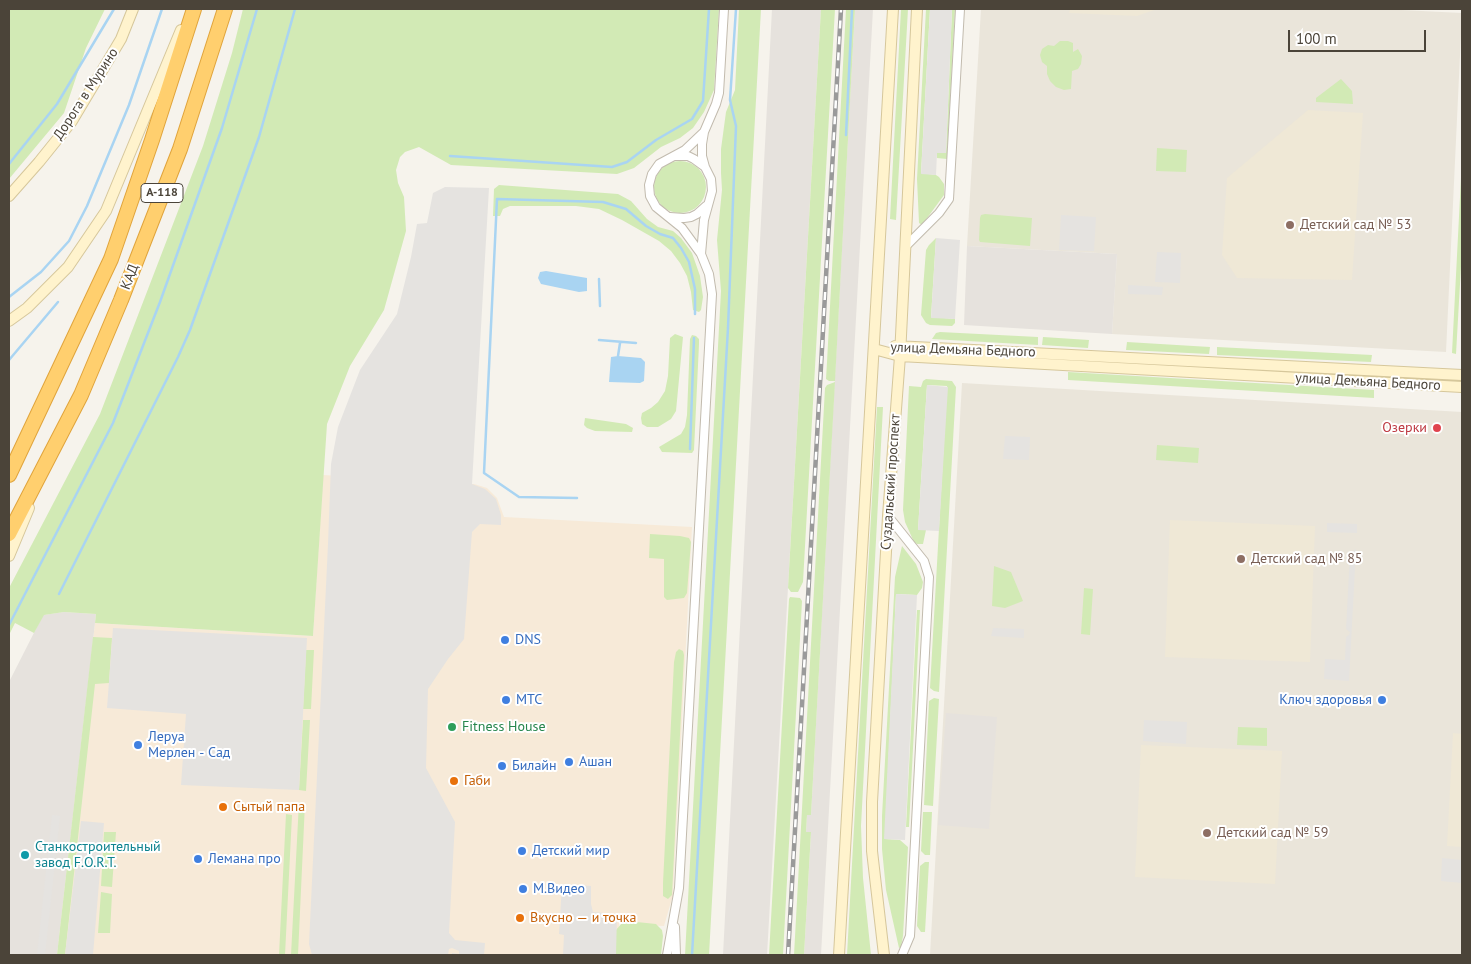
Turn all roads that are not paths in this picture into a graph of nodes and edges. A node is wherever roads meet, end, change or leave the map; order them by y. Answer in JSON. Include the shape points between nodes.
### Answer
{"nodes":[{"id":1,"x":133,"y":9,"type":"edge"},
{"id":2,"x":190,"y":9,"type":"edge"},
{"id":3,"x":194,"y":9,"type":"edge"},
{"id":4,"x":225,"y":9,"type":"edge"},
{"id":5,"x":724,"y":9,"type":"edge"},
{"id":6,"x":893,"y":9,"type":"edge"},
{"id":7,"x":917,"y":9,"type":"edge"},
{"id":8,"x":960,"y":9,"type":"edge"},
{"id":9,"x":704,"y":132,"type":"junction"},
{"id":10,"x":674,"y":156,"type":"junction"},
{"id":11,"x":705,"y":167,"type":"junction"},
{"id":12,"x":30,"y":173,"type":"junction"},
{"id":13,"x":9,"y":188,"type":"edge"},
{"id":14,"x":9,"y":196,"type":"edge"},
{"id":15,"x":707,"y":204,"type":"junction"},
{"id":16,"x":670,"y":217,"type":"junction"},
{"id":17,"x":906,"y":246,"type":"junction"},
{"id":18,"x":701,"y":254,"type":"junction"},
{"id":19,"x":9,"y":321,"type":"edge"},
{"id":20,"x":901,"y":345,"type":"junction"},
{"id":21,"x":874,"y":348,"type":"junction"},
{"id":22,"x":900,"y":356,"type":"junction"},
{"id":23,"x":1462,"y":375,"type":"edge"},
{"id":24,"x":1462,"y":387,"type":"edge"},
{"id":25,"x":53,"y":450,"type":"junction"},
{"id":26,"x":9,"y":475,"type":"edge"},
{"id":27,"x":888,"y":516,"type":"junction"},
{"id":28,"x":9,"y":534,"type":"edge"},
{"id":29,"x":9,"y":556,"type":"edge"},
{"id":30,"x":675,"y":916,"type":"junction"},
{"id":31,"x":667,"y":955,"type":"edge"},
{"id":32,"x":676,"y":955,"type":"edge"},
{"id":33,"x":839,"y":955,"type":"edge"},
{"id":34,"x":884,"y":955,"type":"edge"},
{"id":35,"x":902,"y":955,"type":"edge"}],
"edges":[{"from":1,"to":12,"type":"main road","name":"Дорога в Мурино","via":[[120,39],[72,121]]},
{"from":2,"to":19,"type":"main road","via":[[106,211],[68,267],[27,308]]},
{"from":3,"to":26,"type":"highway","name":"КАД","number":"А-118","via":[[111,259]]},
{"from":4,"to":25,"type":"highway","name":"КАД","number":"А-118","via":[[180,149],[81,395]]},
{"from":5,"to":9,"type":"street","via":[[719,93]]},
{"from":6,"to":21,"type":"main road","name":"Суздальский проспект"},
{"from":7,"to":17,"type":"main road","name":"Суздальский проспект"},
{"from":8,"to":17,"type":"street","via":[[949,199]]},
{"from":9,"to":10,"type":"street"},
{"from":9,"to":11,"type":"street","via":[[702,150]]},
{"from":10,"to":11,"type":"street","via":[[694,159]]},
{"from":10,"to":16,"type":"street","via":[[655,168],[649,185],[652,202]]},
{"from":11,"to":15,"type":"street","via":[[712,185]]},
{"from":12,"to":13,"type":"street"},
{"from":12,"to":14,"type":"main road","name":"Дорога в Мурино"},
{"from":15,"to":16,"type":"street","via":[[691,217]]},
{"from":15,"to":18,"type":"street"},
{"from":16,"to":18,"type":"street"},
{"from":17,"to":20,"type":"main road","name":"Суздальский проспект"},
{"from":18,"to":30,"type":"street","via":[[712,294],[680,888]]},
{"from":20,"to":21,"type":"main road","name":"улица Демьяна Бедного"},
{"from":20,"to":22,"type":"main road","name":"Суздальский проспект"},
{"from":20,"to":23,"type":"main road","name":"улица Демьяна Бедного"},
{"from":21,"to":22,"type":"main road","name":"улица Демьяна Бедного"},
{"from":21,"to":33,"type":"main road","name":"Суздальский проспект"},
{"from":22,"to":24,"type":"main road","name":"улица Демьяна Бедного"},
{"from":22,"to":27,"type":"main road","name":"Суздальский проспект"},
{"from":25,"to":28,"type":"highway","name":"КАД","number":"А-118"},
{"from":25,"to":29,"type":"main road"},
{"from":27,"to":34,"type":"main road","name":"Суздальский проспект","via":[[872,802],[872,851]]},
{"from":27,"to":35,"type":"street","via":[[924,561],[929,577],[910,936]]},
{"from":30,"to":31,"type":"street"},
{"from":30,"to":32,"type":"street"}]}
